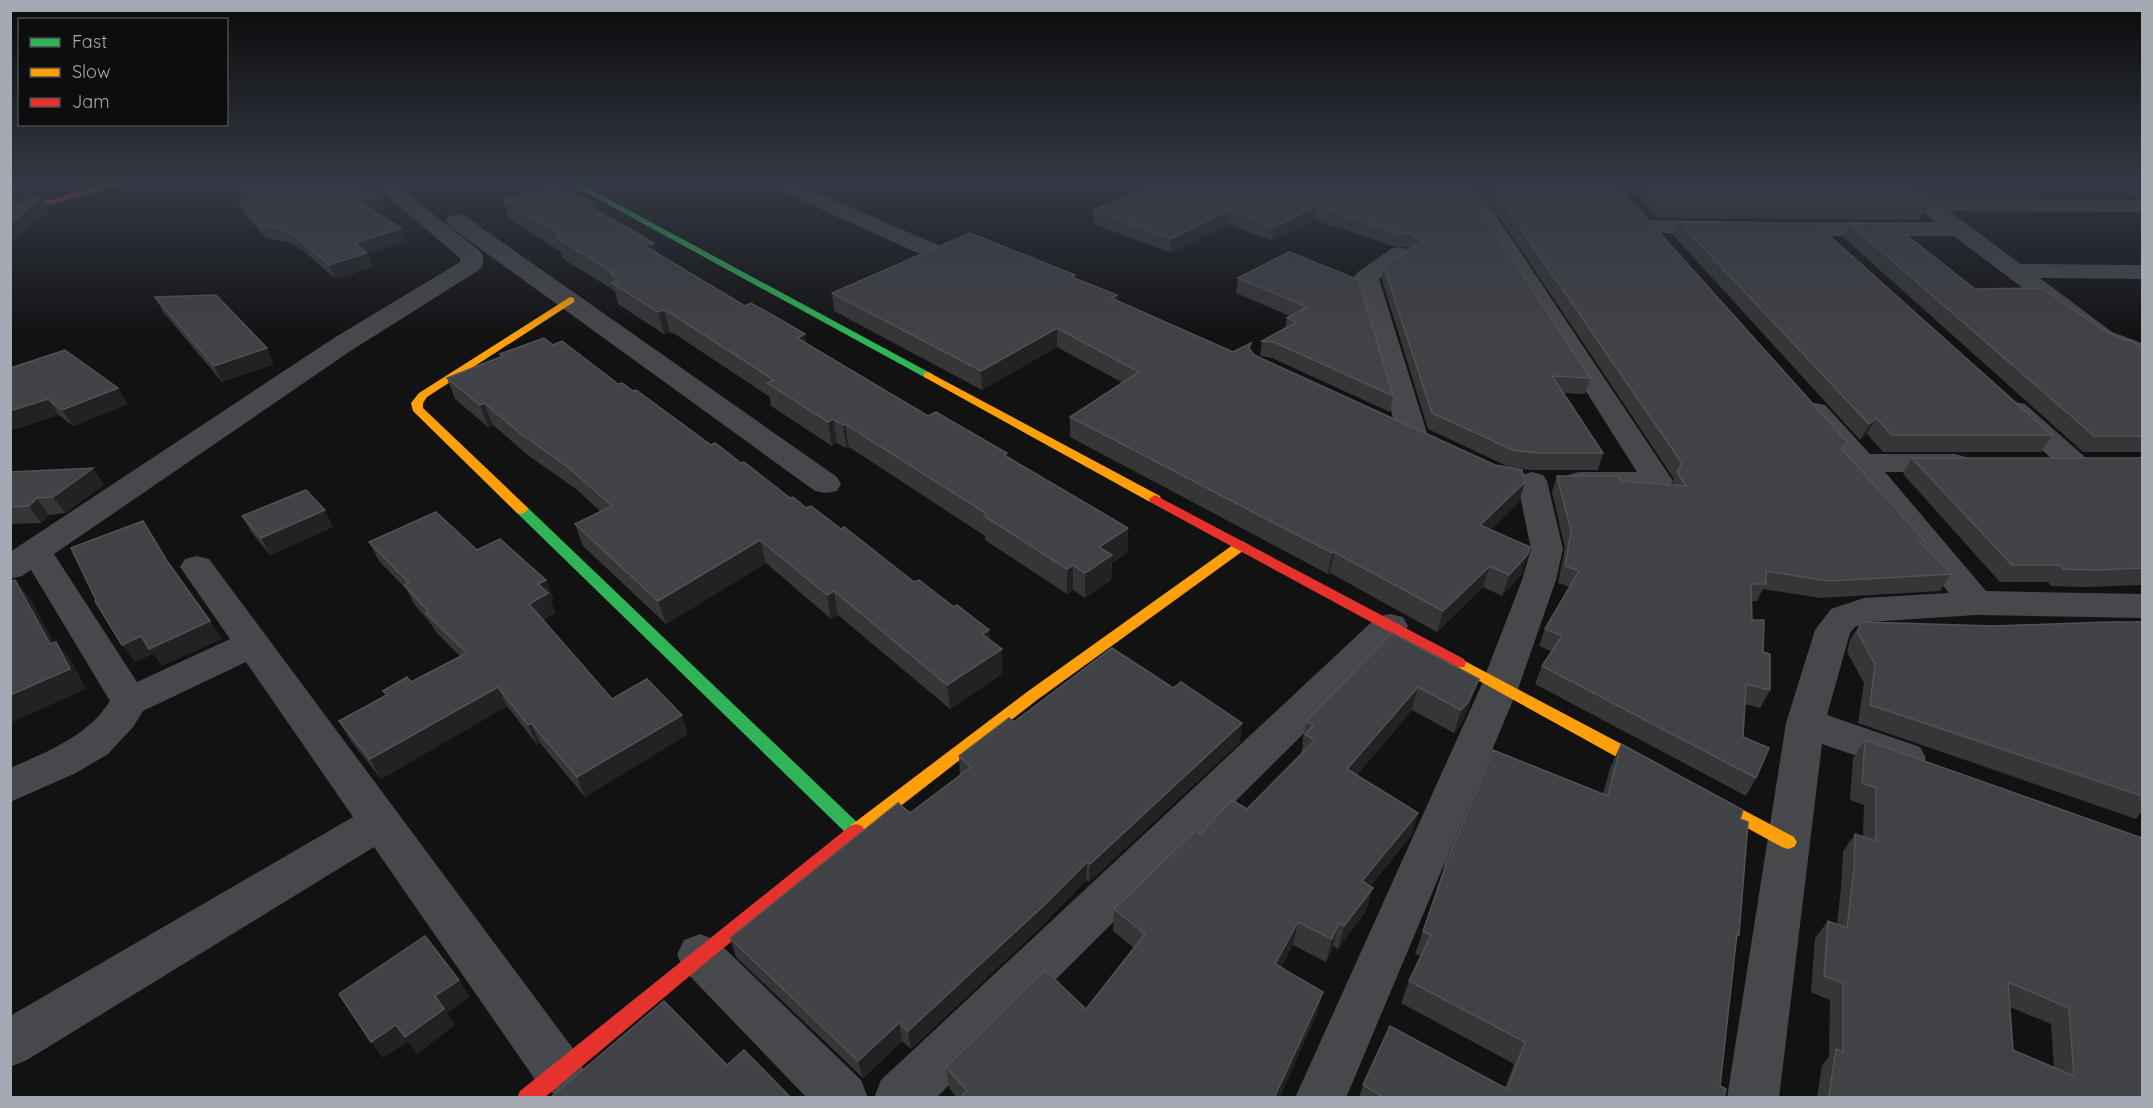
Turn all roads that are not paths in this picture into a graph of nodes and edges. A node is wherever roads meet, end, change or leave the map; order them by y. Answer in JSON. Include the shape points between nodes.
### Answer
{"nodes":[{"id":1,"x":443,"y":233,"type":"edge"},
{"id":2,"x":473,"y":233,"type":"edge"},
{"id":3,"x":665,"y":233,"type":"edge"},
{"id":4,"x":891,"y":233,"type":"edge"},
{"id":5,"x":1497,"y":233,"type":"edge"},
{"id":6,"x":1655,"y":233,"type":"edge"},
{"id":7,"x":1821,"y":233,"type":"edge"},
{"id":8,"x":1965,"y":233,"type":"edge"},
{"id":9,"x":937,"y":253,"type":"edge"},
{"id":10,"x":1674,"y":253,"type":"edge"},
{"id":11,"x":1399,"y":254,"type":"edge"},
{"id":12,"x":1843,"y":254,"type":"edge"},
{"id":13,"x":2016,"y":271,"type":"junction"},
{"id":14,"x":2142,"y":272,"type":"edge"},
{"id":15,"x":570,"y":300,"type":"junction"},
{"id":16,"x":2142,"y":351,"type":"edge"},
{"id":17,"x":1994,"y":391,"type":"edge"},
{"id":18,"x":1799,"y":393,"type":"edge"},
{"id":19,"x":1381,"y":421,"type":"edge"},
{"id":20,"x":1862,"y":463,"type":"junction"},
{"id":21,"x":1980,"y":463,"type":"edge"},
{"id":22,"x":2038,"y":463,"type":"edge"},
{"id":23,"x":826,"y":484,"type":"dead end"},
{"id":24,"x":1242,"y":545,"type":"junction"},
{"id":25,"x":23,"y":559,"type":"edge"},
{"id":26,"x":196,"y":567,"type":"dead end"},
{"id":27,"x":1976,"y":603,"type":"junction"},
{"id":28,"x":2142,"y":606,"type":"edge"},
{"id":29,"x":1390,"y":626,"type":"junction"},
{"id":30,"x":252,"y":644,"type":"junction"},
{"id":31,"x":1500,"y":686,"type":"junction"},
{"id":32,"x":130,"y":701,"type":"junction"},
{"id":33,"x":1805,"y":723,"type":"junction"},
{"id":34,"x":1940,"y":770,"type":"edge"},
{"id":35,"x":1664,"y":775,"type":"edge"},
{"id":36,"x":10,"y":786,"type":"edge"},
{"id":37,"x":1685,"y":786,"type":"edge"},
{"id":38,"x":380,"y":822,"type":"junction"},
{"id":39,"x":856,"y":832,"type":"junction"},
{"id":40,"x":1788,"y":842,"type":"junction"},
{"id":41,"x":700,"y":955,"type":"junction"},
{"id":42,"x":10,"y":1043,"type":"edge"},
{"id":43,"x":559,"y":1071,"type":"junction"},
{"id":44,"x":527,"y":1098,"type":"edge"},
{"id":45,"x":843,"y":1098,"type":"edge"},
{"id":46,"x":899,"y":1098,"type":"edge"},
{"id":47,"x":1320,"y":1098,"type":"edge"},
{"id":48,"x":1754,"y":1098,"type":"edge"}],
"edges":[{"from":1,"to":25,"type":"street","via":[[472,256],[471,265],[343,344]]},
{"from":2,"to":15,"type":"street"},
{"from":3,"to":24,"type":"street"},
{"from":4,"to":9,"type":"street"},
{"from":5,"to":31,"type":"street","via":[[1658,481],[1517,479],[1547,549]]},
{"from":6,"to":10,"type":"street"},
{"from":7,"to":12,"type":"street"},
{"from":8,"to":13,"type":"street"},
{"from":11,"to":19,"type":"street","via":[[1365,277],[1423,440]]},
{"from":13,"to":14,"type":"street"},
{"from":13,"to":16,"type":"street","via":[[2103,337]]},
{"from":15,"to":23,"type":"street"},
{"from":15,"to":39,"type":"street","via":[[423,395],[417,409]]},
{"from":17,"to":22,"type":"street","via":[[2085,463]]},
{"from":18,"to":20,"type":"street"},
{"from":20,"to":21,"type":"street"},
{"from":20,"to":27,"type":"street"},
{"from":24,"to":29,"type":"street"},
{"from":24,"to":39,"type":"street","via":[[1004,717]]},
{"from":25,"to":32,"type":"street"},
{"from":26,"to":30,"type":"street"},
{"from":27,"to":28,"type":"street"},
{"from":27,"to":33,"type":"street","via":[[1864,610],[1843,618],[1833,630]]},
{"from":29,"to":31,"type":"street"},
{"from":29,"to":46,"type":"street"},
{"from":30,"to":32,"type":"street"},
{"from":30,"to":38,"type":"street"},
{"from":31,"to":35,"type":"street"},
{"from":31,"to":47,"type":"street"},
{"from":32,"to":36,"type":"street","via":[[107,734],[78,754]]},
{"from":33,"to":34,"type":"street"},
{"from":33,"to":40,"type":"street"},
{"from":37,"to":40,"type":"street"},
{"from":38,"to":42,"type":"street"},
{"from":38,"to":43,"type":"street"},
{"from":39,"to":41,"type":"street"},
{"from":40,"to":48,"type":"street"},
{"from":41,"to":43,"type":"street"},
{"from":41,"to":45,"type":"street"},
{"from":43,"to":44,"type":"street"}]}
